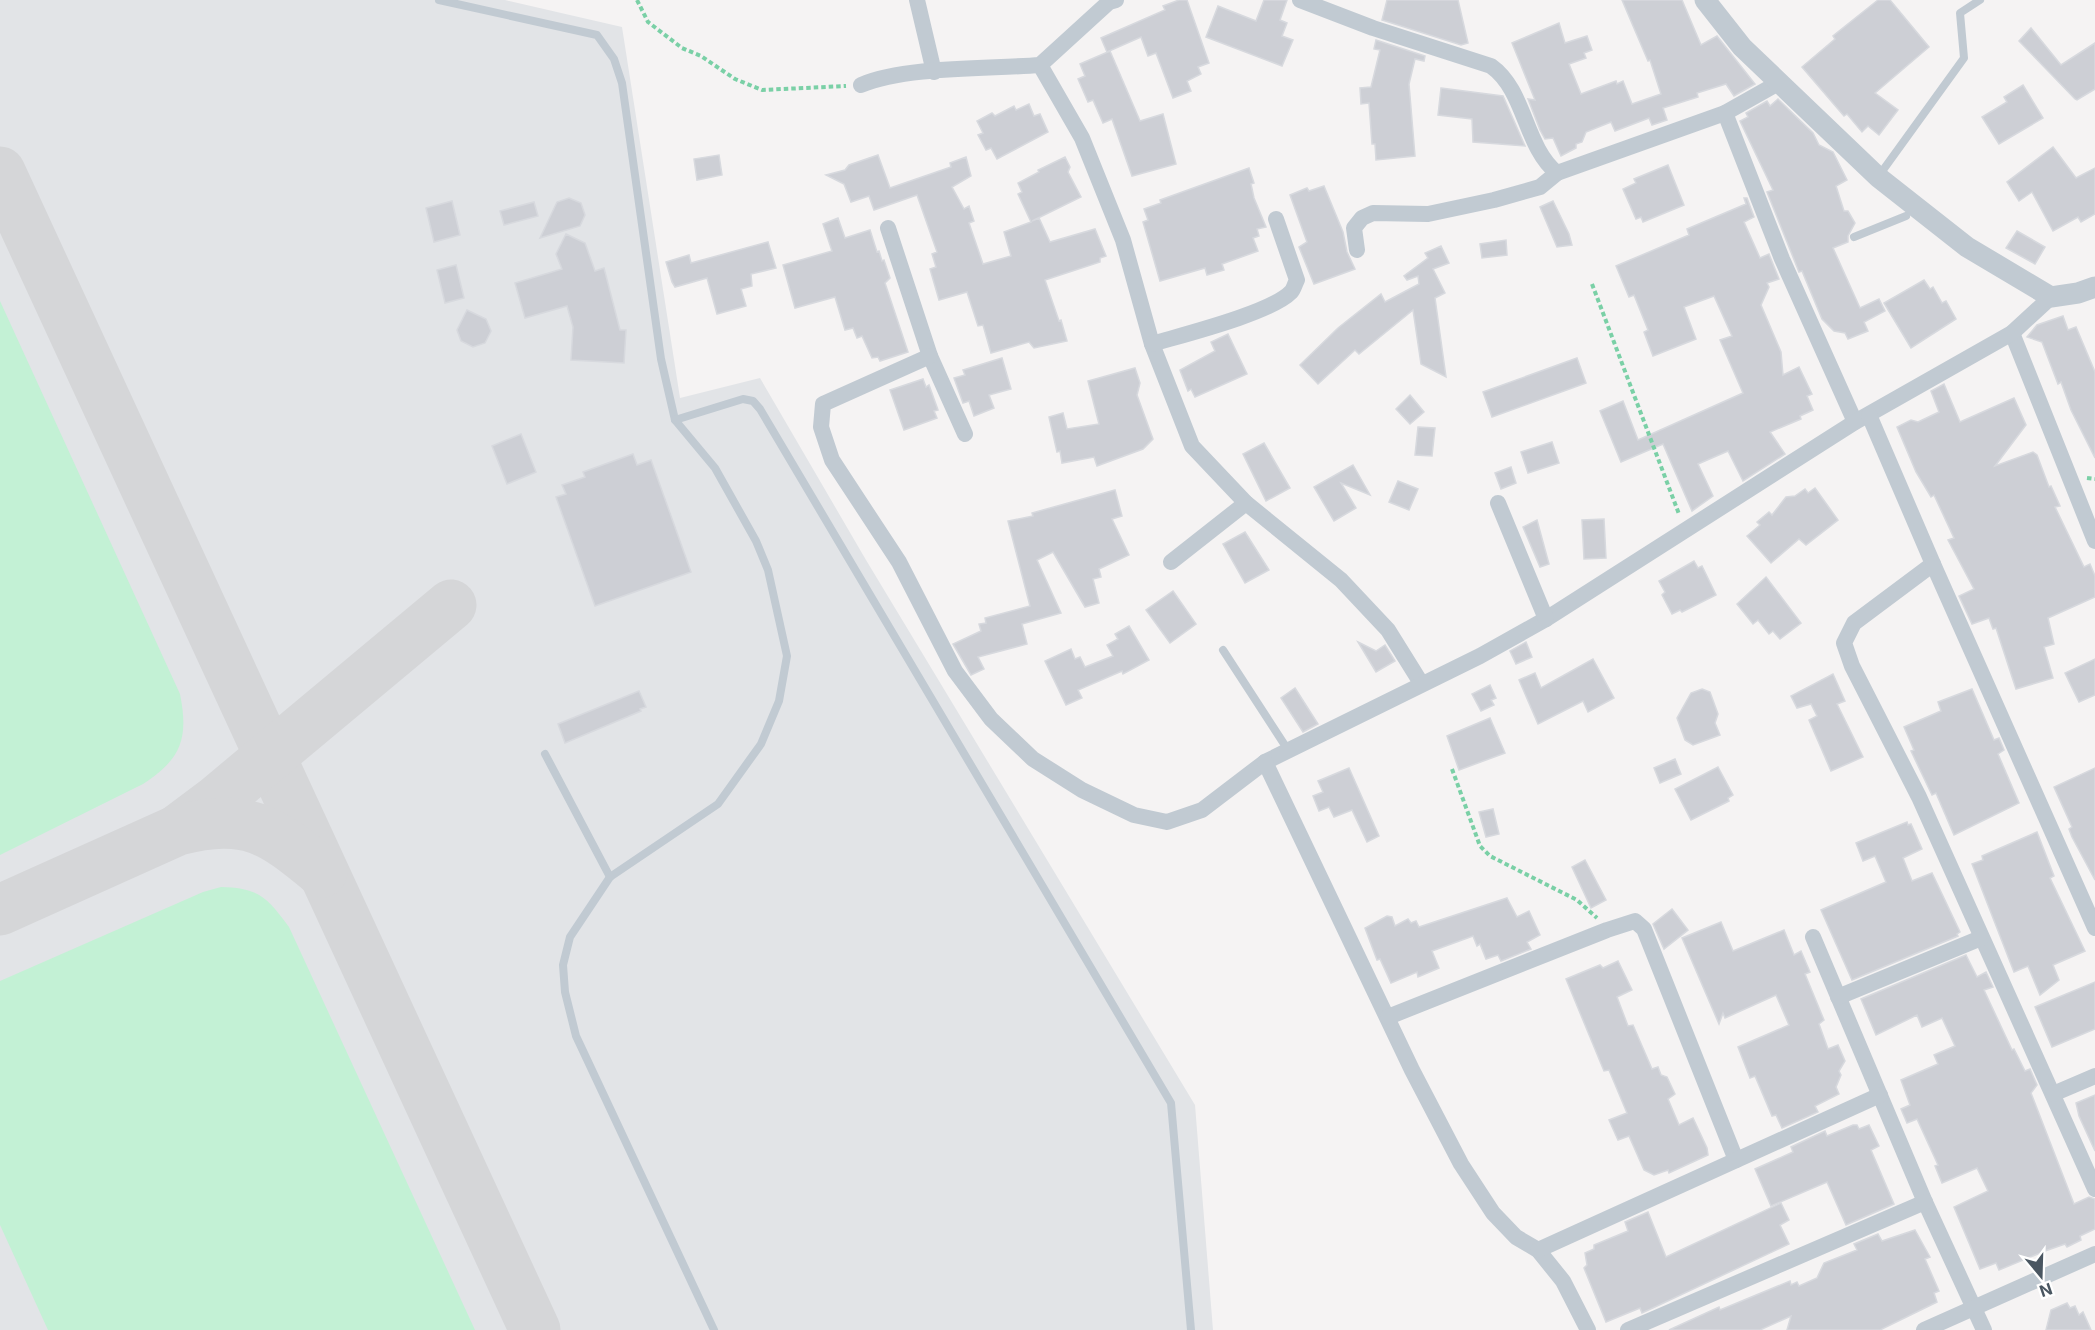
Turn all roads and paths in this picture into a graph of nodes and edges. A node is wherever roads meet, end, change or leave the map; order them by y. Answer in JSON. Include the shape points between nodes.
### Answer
{"nodes":[{"id":1,"x":439,"y":0,"type":"edge"},
{"id":2,"x":637,"y":0,"type":"edge"},
{"id":3,"x":917,"y":0,"type":"edge"},
{"id":4,"x":1300,"y":0,"type":"edge"},
{"id":5,"x":1705,"y":0,"type":"edge"},
{"id":6,"x":1980,"y":0,"type":"edge"},
{"id":7,"x":1111,"y":1,"type":"edge"},
{"id":8,"x":1340,"y":7,"type":"edge"},
{"id":9,"x":1040,"y":65,"type":"junction"},
{"id":10,"x":934,"y":72,"type":"junction"},
{"id":11,"x":1780,"y":82,"type":"junction"},
{"id":12,"x":861,"y":85,"type":"joint"},
{"id":13,"x":1725,"y":113,"type":"junction"},
{"id":14,"x":1557,"y":173,"type":"junction"},
{"id":15,"x":1878,"y":177,"type":"junction"},
{"id":16,"x":1913,"y":213,"type":"junction"},
{"id":17,"x":1276,"y":219,"type":"dead end"},
{"id":18,"x":888,"y":228,"type":"dead end"},
{"id":19,"x":1854,"y":237,"type":"dead end"},
{"id":20,"x":1357,"y":250,"type":"dead end"},
{"id":21,"x":1592,"y":284,"type":"dead end"},
{"id":22,"x":2095,"y":287,"type":"edge"},
{"id":23,"x":2051,"y":297,"type":"junction"},
{"id":24,"x":2012,"y":333,"type":"junction"},
{"id":25,"x":1152,"y":344,"type":"junction"},
{"id":26,"x":930,"y":356,"type":"junction"},
{"id":27,"x":1862,"y":418,"type":"junction"},
{"id":28,"x":675,"y":420,"type":"junction"},
{"id":29,"x":965,"y":434,"type":"dead end"},
{"id":30,"x":1498,"y":503,"type":"dead end"},
{"id":31,"x":1246,"y":504,"type":"junction"},
{"id":32,"x":1686,"y":532,"type":"junction"},
{"id":33,"x":2095,"y":542,"type":"edge"},
{"id":34,"x":1171,"y":562,"type":"dead end"},
{"id":35,"x":1933,"y":564,"type":"junction"},
{"id":36,"x":1546,"y":619,"type":"junction"},
{"id":37,"x":1223,"y":650,"type":"dead end"},
{"id":38,"x":1421,"y":683,"type":"junction"},
{"id":39,"x":1288,"y":750,"type":"junction"},
{"id":40,"x":545,"y":754,"type":"dead end"},
{"id":41,"x":1265,"y":762,"type":"junction"},
{"id":42,"x":1452,"y":769,"type":"dead end"},
{"id":43,"x":610,"y":877,"type":"junction"},
{"id":44,"x":2095,"y":928,"type":"edge"},
{"id":45,"x":1607,"y":930,"type":"junction"},
{"id":46,"x":1813,"y":937,"type":"dead end"},
{"id":47,"x":1981,"y":938,"type":"junction"},
{"id":48,"x":1838,"y":997,"type":"junction"},
{"id":49,"x":1388,"y":1017,"type":"junction"},
{"id":50,"x":2095,"y":1076,"type":"edge"},
{"id":51,"x":2053,"y":1094,"type":"junction"},
{"id":52,"x":1880,"y":1095,"type":"junction"},
{"id":53,"x":1736,"y":1160,"type":"junction"},
{"id":54,"x":2095,"y":1189,"type":"edge"},
{"id":55,"x":1925,"y":1202,"type":"junction"},
{"id":56,"x":1538,"y":1250,"type":"junction"},
{"id":57,"x":2095,"y":1254,"type":"edge"},
{"id":58,"x":1975,"y":1309,"type":"junction"},
{"id":59,"x":714,"y":1330,"type":"edge"},
{"id":60,"x":1191,"y":1330,"type":"edge"},
{"id":61,"x":1588,"y":1330,"type":"edge"},
{"id":62,"x":1628,"y":1330,"type":"edge"},
{"id":63,"x":1924,"y":1330,"type":"edge"},
{"id":64,"x":1984,"y":1330,"type":"edge"}],
"edges":[{"from":1,"to":28,"type":"lane","via":[[597,35],[614,59],[622,83],[661,359]]},
{"from":2,"to":12,"type":"path","via":[[648,22],[682,48],[751,87],[762,90]]},
{"from":3,"to":10,"type":"street"},
{"from":4,"to":8,"type":"street"},
{"from":5,"to":11,"type":"street","via":[[1742,46]]},
{"from":6,"to":15,"type":"lane","via":[[1960,13],[1964,58]]},
{"from":7,"to":9,"type":"street"},
{"from":8,"to":14,"type":"street","via":[[1373,28],[1491,66],[1502,74],[1543,162]]},
{"from":9,"to":10,"type":"street"},
{"from":9,"to":25,"type":"street","via":[[1082,138],[1123,240]]},
{"from":10,"to":12,"type":"street","via":[[878,78]]},
{"from":11,"to":13,"type":"street"},
{"from":11,"to":15,"type":"street"},
{"from":13,"to":14,"type":"street"},
{"from":13,"to":27,"type":"street","via":[[1782,259]]},
{"from":14,"to":20,"type":"street","via":[[1540,187],[1494,200],[1428,214],[1373,213],[1354,228]]},
{"from":15,"to":16,"type":"street"},
{"from":16,"to":19,"type":"lane"},
{"from":16,"to":23,"type":"street"},
{"from":17,"to":25,"type":"street","via":[[1297,280],[1291,292],[1229,321]]},
{"from":18,"to":26,"type":"street"},
{"from":21,"to":32,"type":"path"},
{"from":22,"to":23,"type":"street"},
{"from":23,"to":24,"type":"street"},
{"from":24,"to":27,"type":"street"},
{"from":24,"to":33,"type":"street"},
{"from":25,"to":31,"type":"street","via":[[1192,446]]},
{"from":26,"to":29,"type":"street"},
{"from":26,"to":41,"type":"street","via":[[823,404],[821,427],[832,460],[899,562],[955,671],[991,719],[1033,759],[1082,790],[1134,815],[1167,822],[1202,810]]},
{"from":27,"to":32,"type":"street"},
{"from":27,"to":35,"type":"street"},
{"from":28,"to":43,"type":"lane","via":[[715,468],[756,541],[768,570],[787,656],[779,701],[761,744],[718,804]]},
{"from":28,"to":60,"type":"lane","via":[[743,399],[753,401],[760,410],[1171,1103]]},
{"from":30,"to":36,"type":"street"},
{"from":31,"to":34,"type":"street"},
{"from":31,"to":38,"type":"street","via":[[1341,580],[1388,630]]},
{"from":32,"to":36,"type":"street"},
{"from":35,"to":44,"type":"street"},
{"from":35,"to":47,"type":"street","via":[[1854,623],[1844,643],[1919,797]]},
{"from":36,"to":38,"type":"street"},
{"from":37,"to":39,"type":"lane"},
{"from":38,"to":39,"type":"street"},
{"from":39,"to":41,"type":"street"},
{"from":40,"to":43,"type":"lane"},
{"from":41,"to":49,"type":"street"},
{"from":42,"to":45,"type":"path","via":[[1480,846],[1490,856],[1577,900]]},
{"from":43,"to":59,"type":"lane","via":[[570,937],[564,965],[565,992],[576,1036]]},
{"from":45,"to":49,"type":"street"},
{"from":45,"to":53,"type":"street","via":[[1635,921],[1644,928]]},
{"from":46,"to":48,"type":"street"},
{"from":47,"to":48,"type":"street"},
{"from":47,"to":51,"type":"street"},
{"from":48,"to":52,"type":"street"},
{"from":49,"to":56,"type":"street","via":[[1473,1184],[1493,1214],[1516,1237]]},
{"from":50,"to":51,"type":"street"},
{"from":51,"to":54,"type":"street"},
{"from":52,"to":53,"type":"street"},
{"from":52,"to":55,"type":"street"},
{"from":53,"to":56,"type":"street"},
{"from":55,"to":58,"type":"street"},
{"from":55,"to":62,"type":"street"},
{"from":56,"to":61,"type":"street","via":[[1563,1281]]},
{"from":57,"to":58,"type":"street"},
{"from":58,"to":63,"type":"street"},
{"from":58,"to":64,"type":"street"}]}
